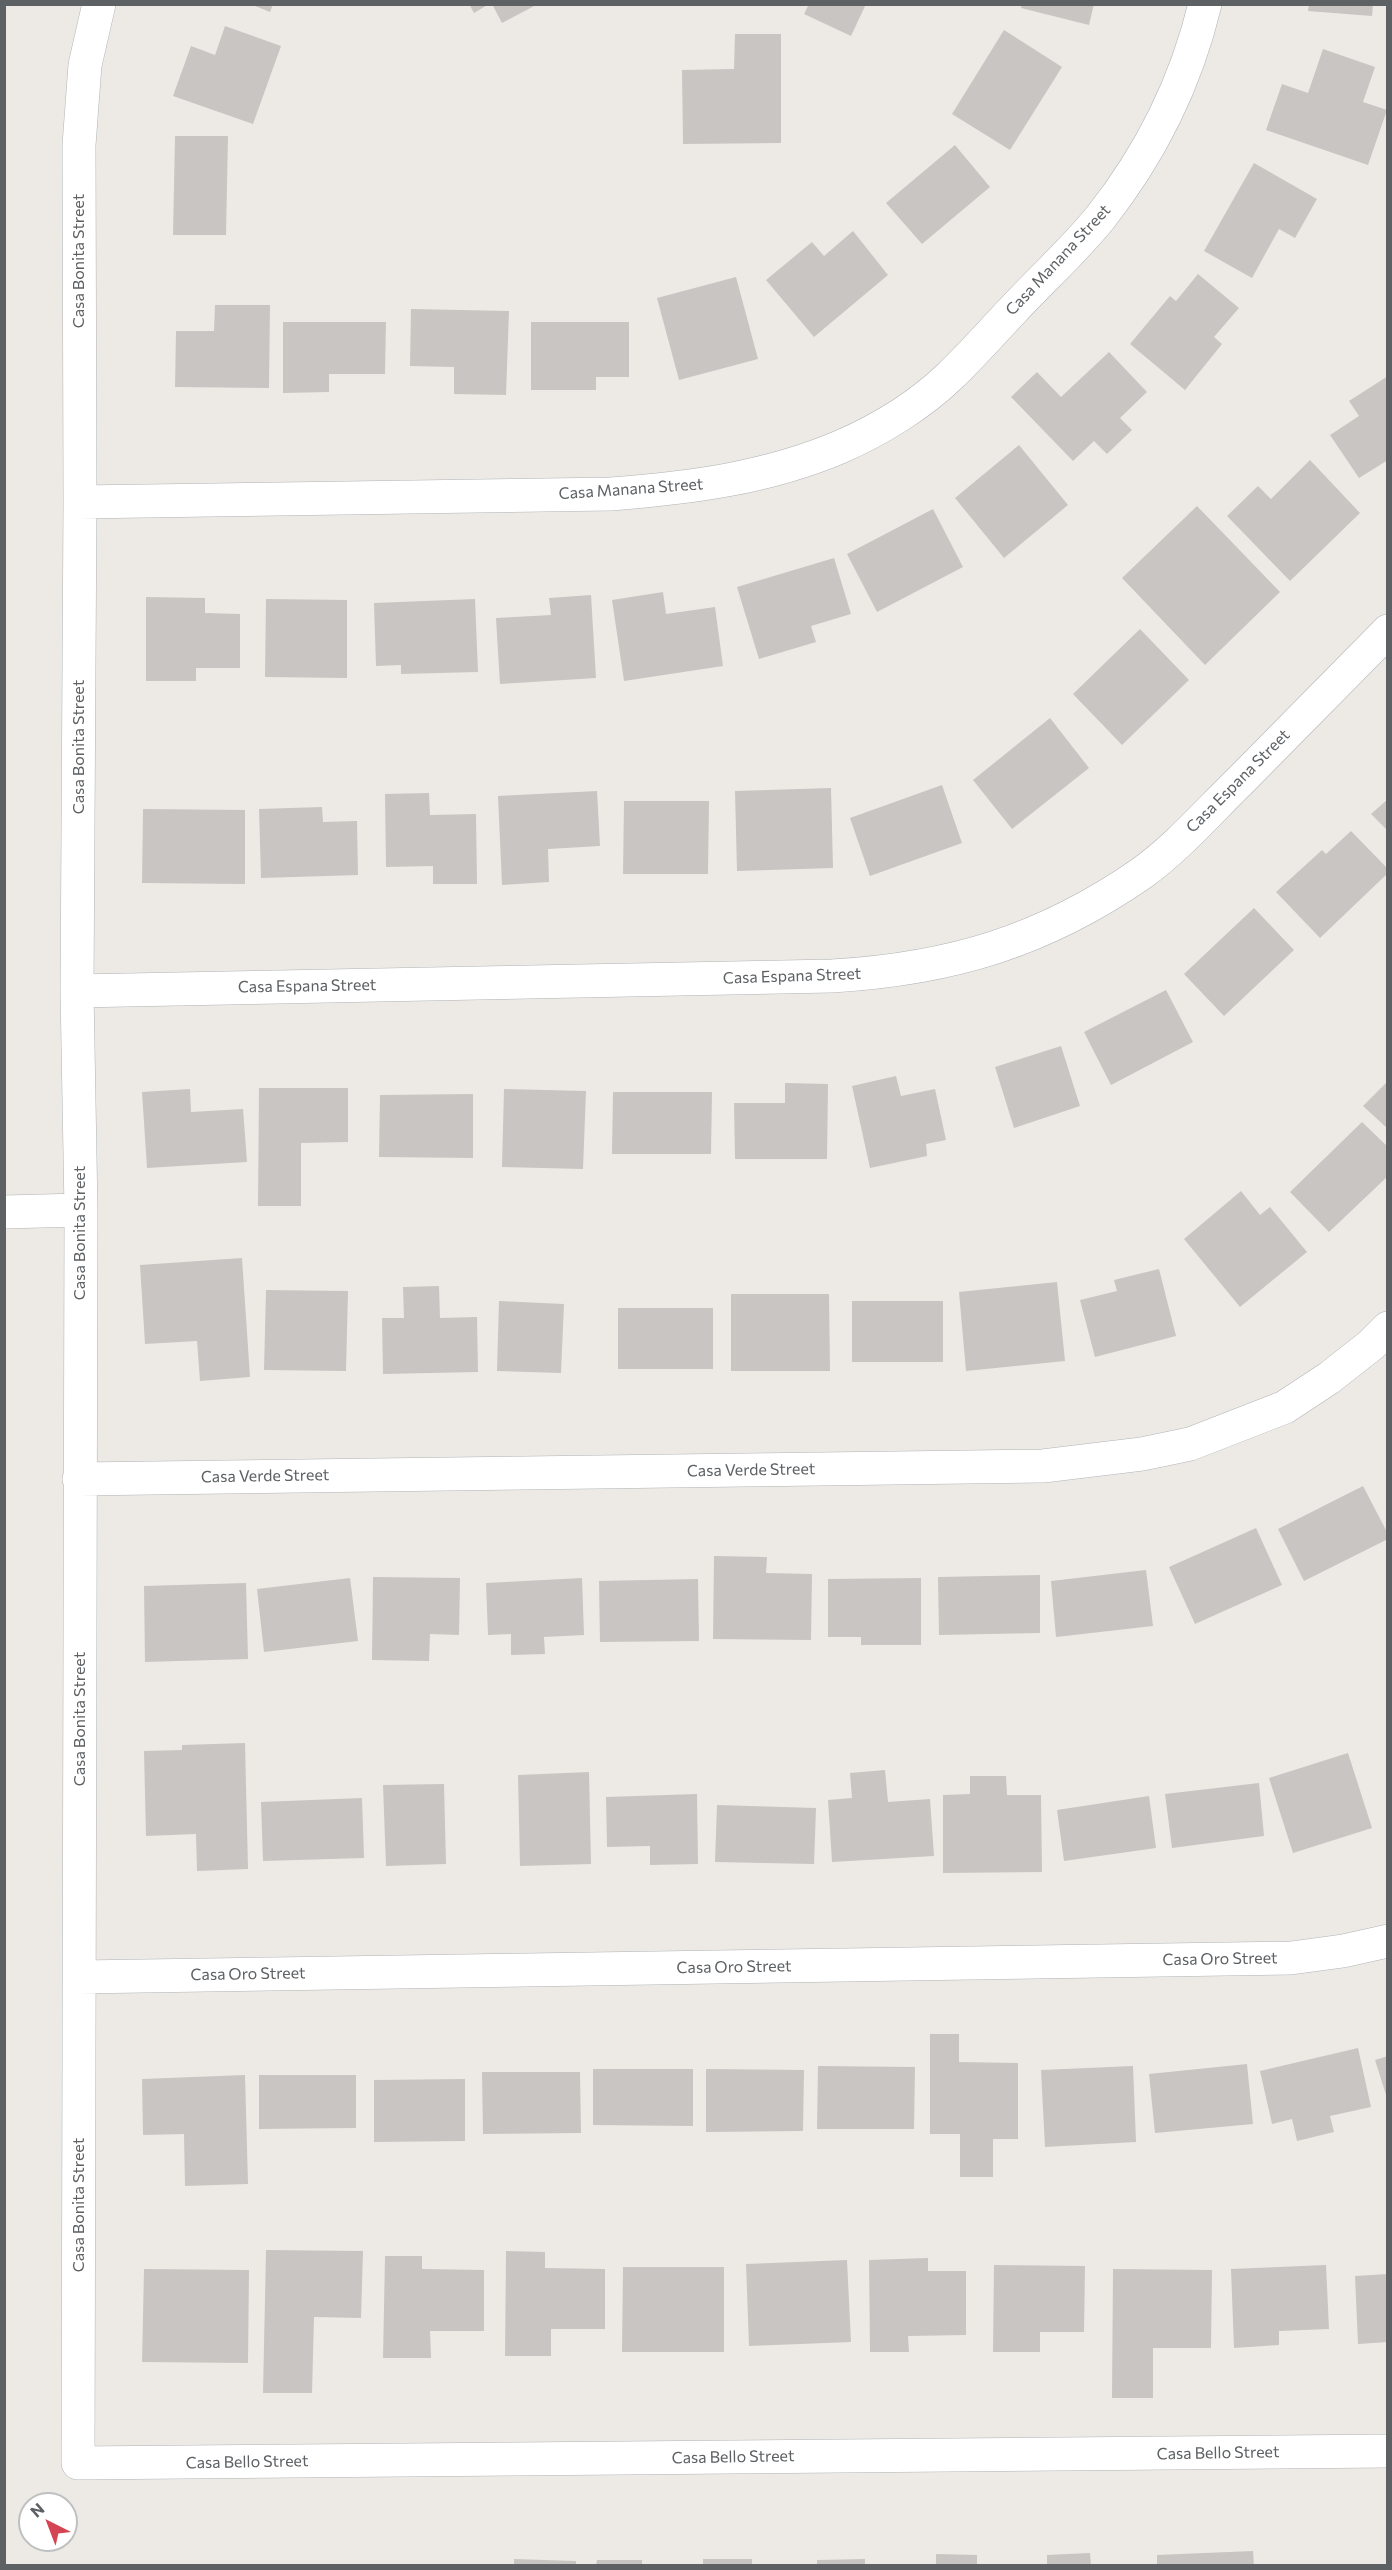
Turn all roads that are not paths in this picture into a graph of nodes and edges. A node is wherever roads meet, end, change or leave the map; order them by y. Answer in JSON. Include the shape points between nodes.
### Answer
{"nodes":[{"id":1,"x":99,"y":4,"type":"edge"},
{"id":2,"x":1205,"y":4,"type":"edge"},
{"id":3,"x":80,"y":502,"type":"junction"},
{"id":4,"x":1388,"y":631,"type":"edge"},
{"id":5,"x":77,"y":991,"type":"junction"},
{"id":6,"x":81,"y":1210,"type":"junction"},
{"id":7,"x":4,"y":1212,"type":"edge"},
{"id":8,"x":1388,"y":1328,"type":"edge"},
{"id":9,"x":80,"y":1479,"type":"junction"},
{"id":10,"x":1388,"y":1941,"type":"edge"},
{"id":11,"x":80,"y":1977,"type":"junction"},
{"id":12,"x":1388,"y":2451,"type":"edge"},
{"id":13,"x":78,"y":2463,"type":"joint"}],
"edges":[{"from":1,"to":3,"type":"street","name":"Casa Bonita Street","via":[[85,65],[79,145]]},
{"from":2,"to":3,"type":"street","name":"Casa Manana Street","via":[[1179,87],[1157,134],[1098,220],[950,377],[889,421],[842,446],[744,478],[678,489],[611,494]]},
{"from":3,"to":5,"type":"street","name":"Casa Bonita Street"},
{"from":4,"to":5,"type":"street","name":"Casa Espana Street","via":[[1192,829],[1144,871],[1048,928],[943,963],[832,976]]},
{"from":5,"to":6,"type":"street","name":"Casa Bonita Street"},
{"from":6,"to":7,"type":"street"},
{"from":6,"to":9,"type":"street","name":"Casa Bonita Street"},
{"from":8,"to":9,"type":"street","name":"Casa Verde Street","via":[[1329,1378],[1285,1407],[1190,1444],[1043,1466]]},
{"from":9,"to":11,"type":"street","name":"Casa Bonita Street"},
{"from":10,"to":11,"type":"street","name":"Casa Oro Street","via":[[1291,1958]]},
{"from":11,"to":13,"type":"street","name":"Casa Bonita Street"},
{"from":12,"to":13,"type":"street","name":"Casa Bello Street"}]}
